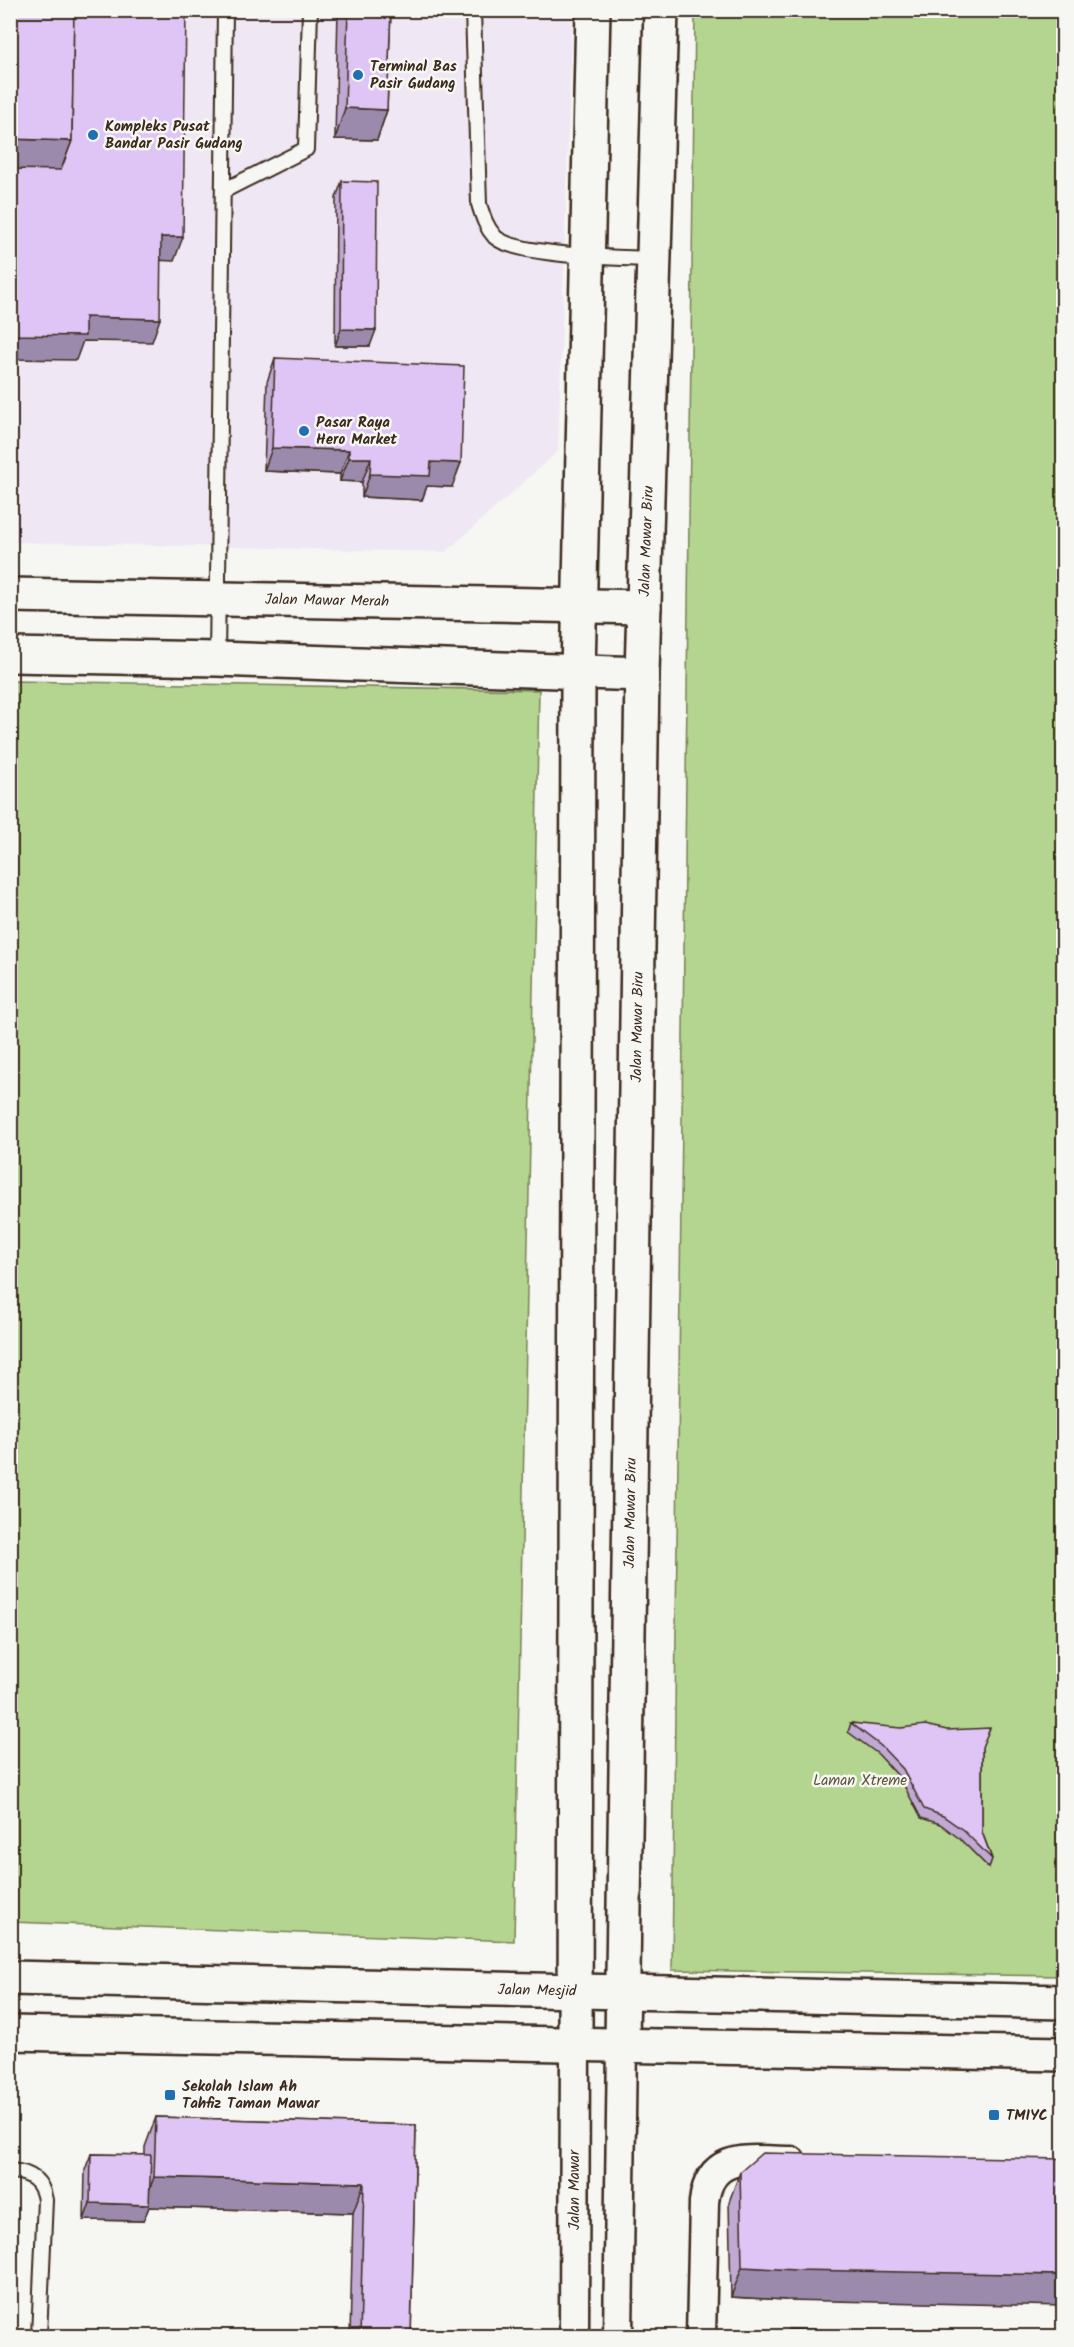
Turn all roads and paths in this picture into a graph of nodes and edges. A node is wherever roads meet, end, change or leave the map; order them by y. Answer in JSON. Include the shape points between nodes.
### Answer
{"nodes":[{"id":1,"x":225,"y":10,"type":"edge"},
{"id":2,"x":310,"y":10,"type":"edge"},
{"id":3,"x":473,"y":10,"type":"edge"},
{"id":4,"x":593,"y":10,"type":"edge"},
{"id":5,"x":661,"y":10,"type":"edge"},
{"id":6,"x":223,"y":191,"type":"junction"},
{"id":7,"x":589,"y":257,"type":"junction"},
{"id":8,"x":654,"y":259,"type":"junction"},
{"id":9,"x":10,"y":595,"type":"edge"},
{"id":10,"x":217,"y":598,"type":"junction"},
{"id":11,"x":580,"y":605,"type":"junction"},
{"id":12,"x":644,"y":607,"type":"junction"},
{"id":13,"x":10,"y":655,"type":"edge"},
{"id":14,"x":217,"y":659,"type":"junction"},
{"id":15,"x":578,"y":672,"type":"junction"},
{"id":16,"x":642,"y":674,"type":"junction"},
{"id":17,"x":10,"y":1978,"type":"edge"},
{"id":18,"x":575,"y":1991,"type":"junction"},
{"id":19,"x":623,"y":1992,"type":"junction"},
{"id":20,"x":1064,"y":2002,"type":"edge"},
{"id":21,"x":10,"y":2033,"type":"edge"},
{"id":22,"x":575,"y":2043,"type":"junction"},
{"id":23,"x":622,"y":2044,"type":"junction"},
{"id":24,"x":1064,"y":2054,"type":"edge"},
{"id":25,"x":813,"y":2161,"type":"edge"},
{"id":26,"x":10,"y":2171,"type":"edge"},
{"id":27,"x":39,"y":2337,"type":"edge"},
{"id":28,"x":574,"y":2337,"type":"edge"},
{"id":29,"x":618,"y":2337,"type":"edge"},
{"id":30,"x":701,"y":2337,"type":"edge"}],
"edges":[{"from":1,"to":6,"type":"lane"},
{"from":2,"to":6,"type":"lane","via":[[306,149]]},
{"from":3,"to":7,"type":"lane","via":[[479,204],[485,225],[497,239],[516,246]]},
{"from":4,"to":7,"type":"street"},
{"from":5,"to":8,"type":"street","name":"Jalan Mawar Biru"},
{"from":6,"to":10,"type":"lane"},
{"from":7,"to":8,"type":"lane"},
{"from":7,"to":11,"type":"street"},
{"from":8,"to":12,"type":"street","name":"Jalan Mawar Biru"},
{"from":9,"to":10,"type":"street","name":"Jalan Mawar Merah"},
{"from":10,"to":11,"type":"street","name":"Jalan Mawar Merah"},
{"from":10,"to":14,"type":"lane"},
{"from":11,"to":12,"type":"street","name":"Jalan Mawar Merah"},
{"from":11,"to":15,"type":"street"},
{"from":12,"to":16,"type":"street","name":"Jalan Mawar Biru"},
{"from":13,"to":14,"type":"street"},
{"from":14,"to":15,"type":"street"},
{"from":15,"to":16,"type":"street"},
{"from":15,"to":18,"type":"street"},
{"from":16,"to":19,"type":"street","name":"Jalan Mawar Biru"},
{"from":17,"to":18,"type":"street","name":"Jalan Mesjid"},
{"from":18,"to":19,"type":"street","name":"Jalan Mesjid"},
{"from":18,"to":22,"type":"street"},
{"from":19,"to":20,"type":"street","name":"Jalan Mesjid"},
{"from":19,"to":23,"type":"street","name":"Jalan Mawar Biru"},
{"from":21,"to":22,"type":"street"},
{"from":22,"to":23,"type":"street"},
{"from":22,"to":28,"type":"street","name":"Jalan Mawar"},
{"from":23,"to":24,"type":"street"},
{"from":23,"to":29,"type":"street"},
{"from":25,"to":30,"type":"street","via":[[741,2160],[716,2170],[708,2181],[704,2202]]},
{"from":26,"to":27,"type":"lane","via":[[29,2174],[43,2190],[45,2200]]}]}
